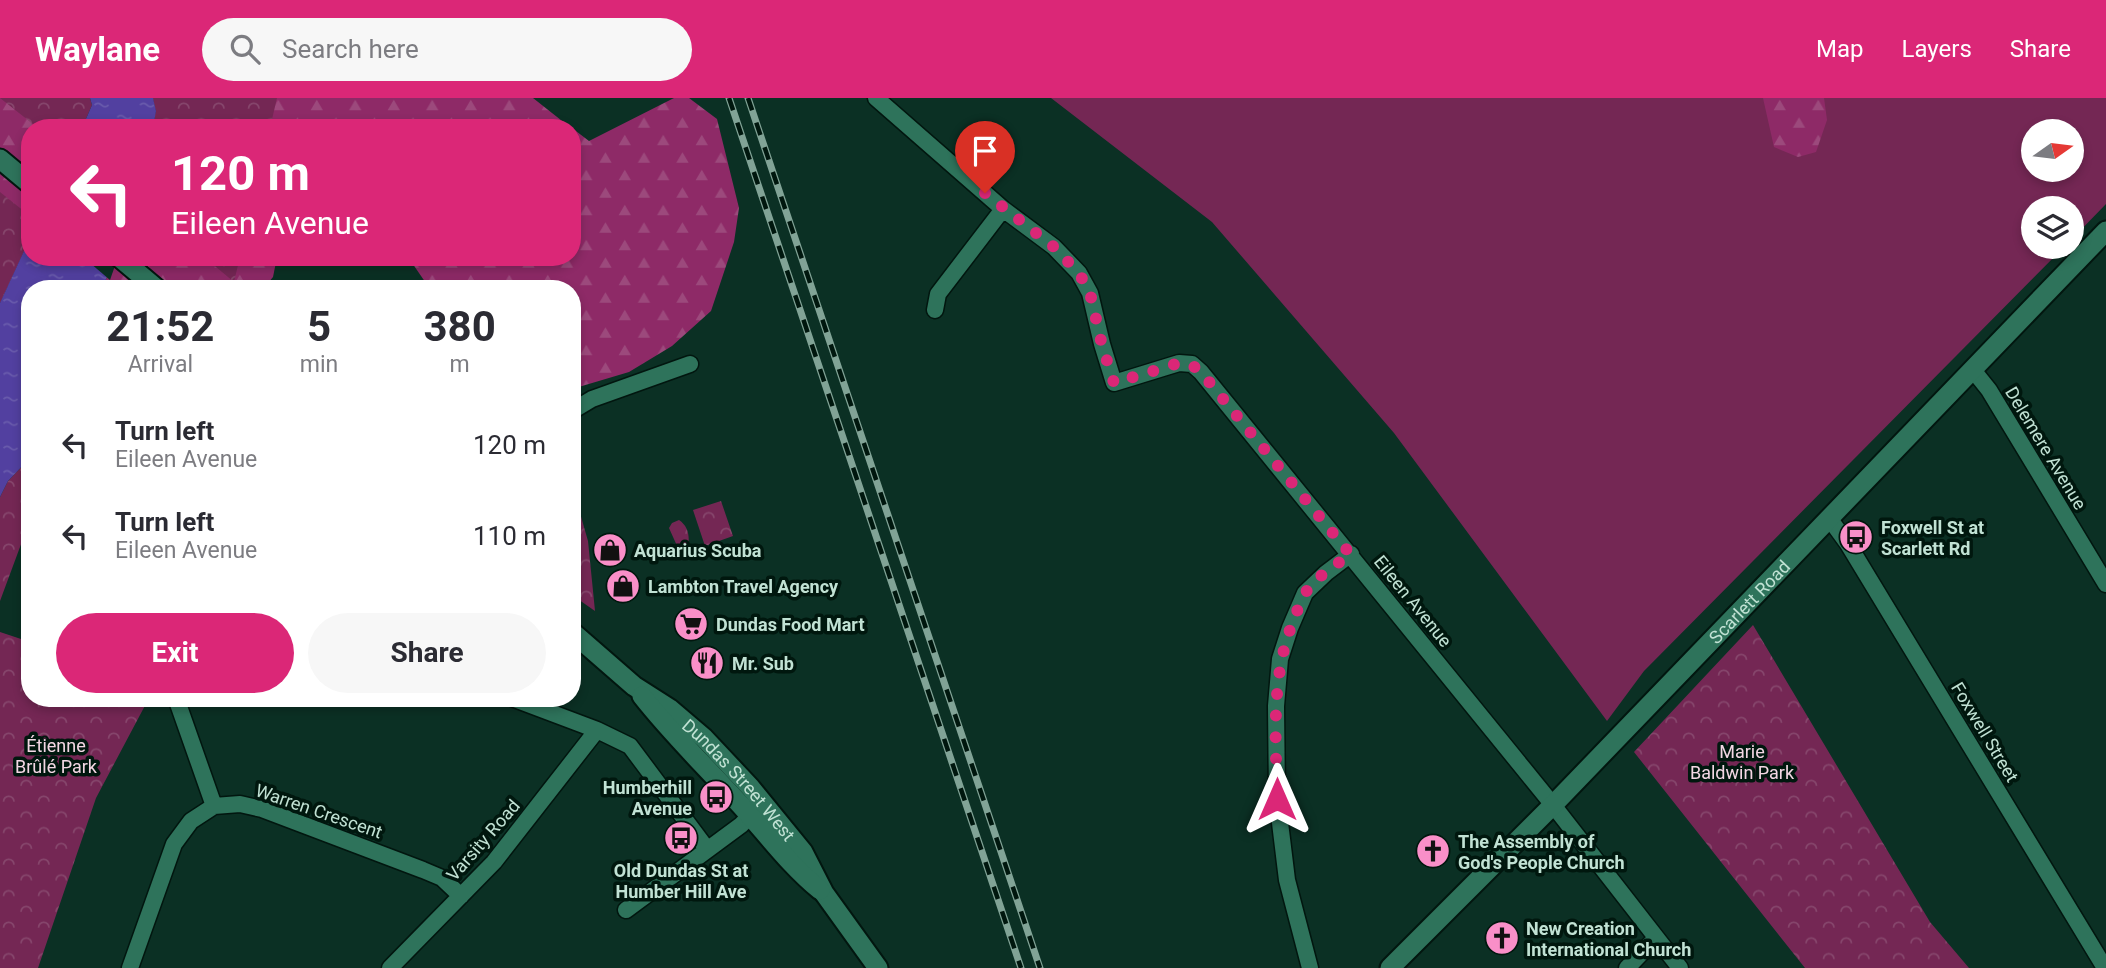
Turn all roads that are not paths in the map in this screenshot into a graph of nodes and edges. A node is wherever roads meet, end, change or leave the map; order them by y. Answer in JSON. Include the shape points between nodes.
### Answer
{"nodes":[{"id":1,"x":876,"y":98,"type":"edge"},
{"id":2,"x":0,"y":159,"type":"edge"},
{"id":3,"x":21,"y":176,"type":"edge"},
{"id":4,"x":1003,"y":209,"type":"junction"},
{"id":5,"x":2106,"y":231,"type":"edge"},
{"id":6,"x":129,"y":266,"type":"edge"},
{"id":7,"x":145,"y":280,"type":"edge"},
{"id":8,"x":935,"y":310,"type":"dead end"},
{"id":9,"x":690,"y":363,"type":"dead end"},
{"id":10,"x":1973,"y":370,"type":"junction"},
{"id":11,"x":581,"y":406,"type":"edge"},
{"id":12,"x":1829,"y":518,"type":"junction"},
{"id":13,"x":1351,"y":555,"type":"junction"},
{"id":14,"x":2106,"y":584,"type":"edge"},
{"id":15,"x":581,"y":640,"type":"edge"},
{"id":16,"x":179,"y":707,"type":"edge"},
{"id":17,"x":536,"y":707,"type":"edge"},
{"id":18,"x":597,"y":730,"type":"junction"},
{"id":19,"x":215,"y":806,"type":"junction"},
{"id":20,"x":1553,"y":806,"type":"junction"},
{"id":21,"x":757,"y":809,"type":"junction"},
{"id":22,"x":707,"y":849,"type":"junction"},
{"id":23,"x":461,"y":896,"type":"junction"},
{"id":24,"x":626,"y":910,"type":"dead end"},
{"id":25,"x":1656,"y":938,"type":"junction"},
{"id":26,"x":130,"y":968,"type":"edge"},
{"id":27,"x":390,"y":968,"type":"edge"},
{"id":28,"x":878,"y":968,"type":"edge"},
{"id":29,"x":1310,"y":968,"type":"edge"},
{"id":30,"x":1390,"y":968,"type":"edge"},
{"id":31,"x":1626,"y":968,"type":"edge"},
{"id":32,"x":1680,"y":968,"type":"edge"},
{"id":33,"x":2105,"y":968,"type":"edge"}],
"edges":[{"from":1,"to":4,"type":"street","name":"Eileen Avenue"},
{"from":2,"to":3,"type":"main road"},
{"from":4,"to":8,"type":"street","via":[[938,294]]},
{"from":4,"to":13,"type":"street","name":"Eileen Avenue","via":[[1054,247],[1079,273],[1090,293],[1114,383],[1179,363],[1192,365]]},
{"from":5,"to":10,"type":"main road","name":"Scarlett Road"},
{"from":6,"to":7,"type":"main road"},
{"from":9,"to":11,"type":"street"},
{"from":10,"to":12,"type":"main road","name":"Scarlett Road"},
{"from":10,"to":14,"type":"street","name":"Delemere Avenue"},
{"from":12,"to":20,"type":"main road","name":"Scarlett Road"},
{"from":12,"to":33,"type":"street","name":"Foxwell Street","via":[[2097,940]]},
{"from":13,"to":20,"type":"street","name":"Eileen Avenue"},
{"from":13,"to":29,"type":"street","via":[[1305,593],[1280,659],[1277,799],[1287,880]]},
{"from":15,"to":21,"type":"main road","name":"Dundas Street West"},
{"from":16,"to":19,"type":"street"},
{"from":17,"to":18,"type":"street"},
{"from":18,"to":22,"type":"street","via":[[620,739],[638,755]]},
{"from":18,"to":23,"type":"street","name":"Varsity Road","via":[[494,862]]},
{"from":19,"to":23,"type":"street","name":"Warren Crescent","via":[[240,804],[273,812],[442,878]]},
{"from":19,"to":26,"type":"street","via":[[191,821],[174,844]]},
{"from":20,"to":25,"type":"street","name":"Eileen Avenue"},
{"from":20,"to":30,"type":"main road","name":"Scarlett Road"},
{"from":21,"to":22,"type":"street"},
{"from":21,"to":28,"type":"main road","name":"Dundas Street West","via":[[796,871],[824,893]]},
{"from":22,"to":24,"type":"street"},
{"from":23,"to":27,"type":"street","name":"Varsity Road"},
{"from":25,"to":31,"type":"street"},
{"from":25,"to":32,"type":"street","name":"Eileen Avenue"}]}
